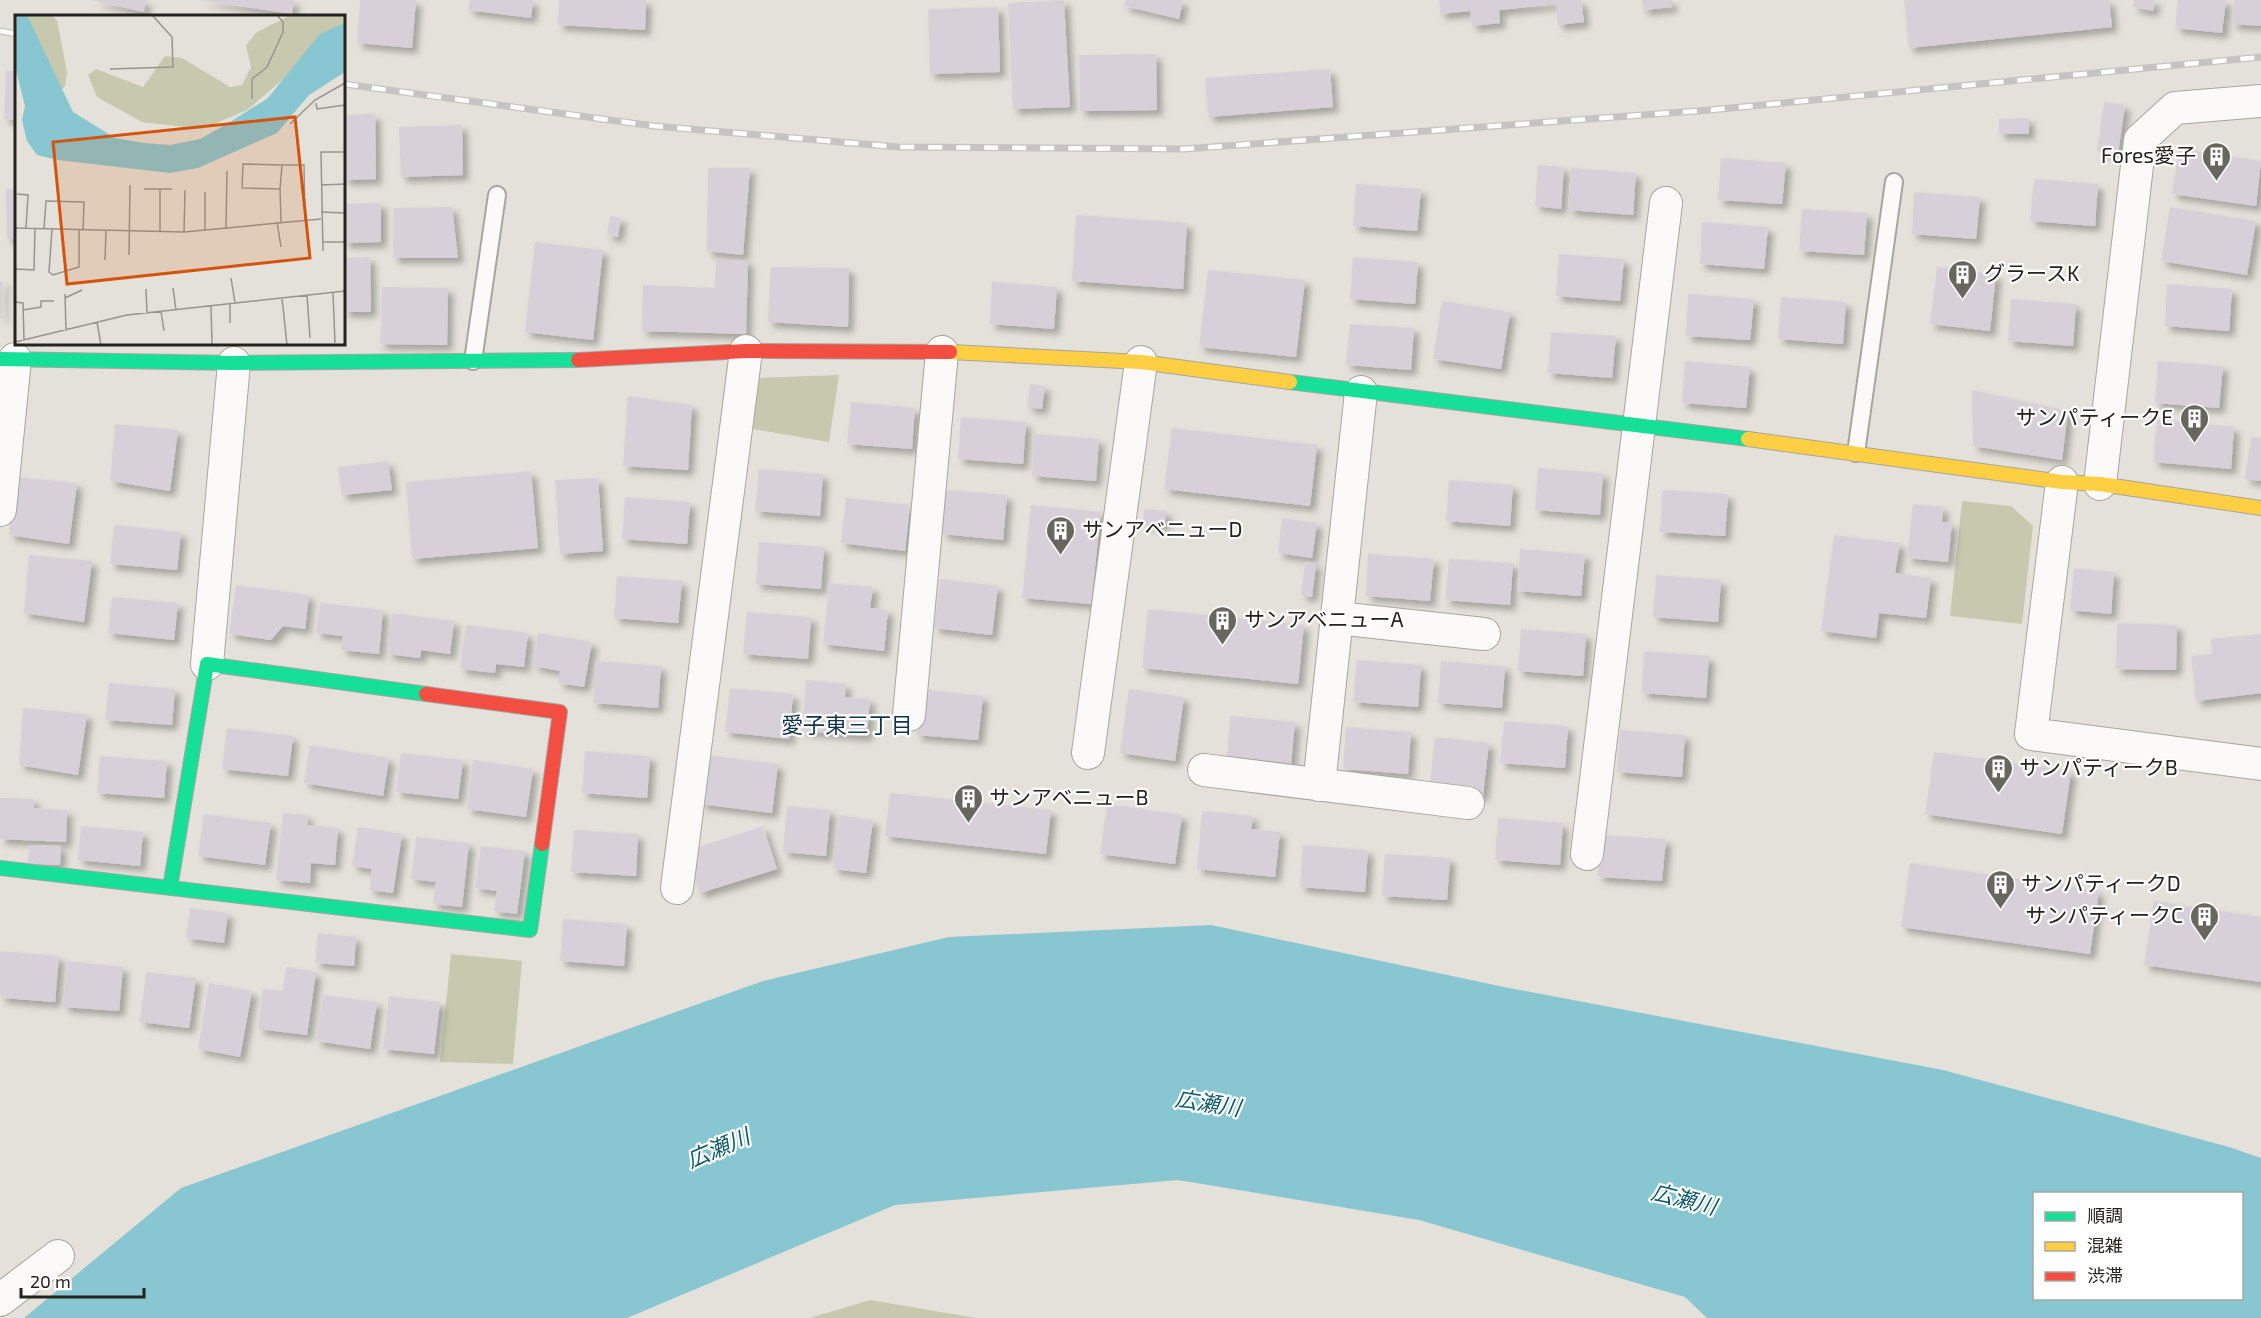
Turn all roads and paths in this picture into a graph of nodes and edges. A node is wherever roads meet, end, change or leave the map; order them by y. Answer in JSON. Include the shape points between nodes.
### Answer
{"nodes":[{"id":1,"x":2261,"y":101,"type":"edge"},
{"id":2,"x":1894,"y":182,"type":"dead end"},
{"id":3,"x":497,"y":195,"type":"dead end"},
{"id":4,"x":1666,"y":203,"type":"dead end"},
{"id":5,"x":746,"y":351,"type":"junction"},
{"id":6,"x":942,"y":352,"type":"junction"},
{"id":7,"x":268,"y":353,"type":"edge"},
{"id":8,"x":7,"y":359,"type":"edge"},
{"id":9,"x":473,"y":361,"type":"junction"},
{"id":10,"x":1141,"y":362,"type":"junction"},
{"id":11,"x":234,"y":363,"type":"junction"},
{"id":12,"x":1361,"y":392,"type":"junction"},
{"id":13,"x":1640,"y":424,"type":"junction"},
{"id":14,"x":1856,"y":453,"type":"junction"},
{"id":15,"x":2062,"y":482,"type":"junction"},
{"id":16,"x":2100,"y":484,"type":"junction"},
{"id":17,"x":2261,"y":508,"type":"edge"},
{"id":18,"x":0,"y":510,"type":"edge"},
{"id":19,"x":1337,"y":618,"type":"junction"},
{"id":20,"x":1484,"y":634,"type":"dead end"},
{"id":21,"x":207,"y":664,"type":"junction"},
{"id":22,"x":909,"y":715,"type":"dead end"},
{"id":23,"x":1088,"y":753,"type":"dead end"},
{"id":24,"x":2261,"y":764,"type":"edge"},
{"id":25,"x":1204,"y":770,"type":"dead end"},
{"id":26,"x":1319,"y":784,"type":"junction"},
{"id":27,"x":1468,"y":803,"type":"dead end"},
{"id":28,"x":1587,"y":854,"type":"dead end"},
{"id":29,"x":0,"y":868,"type":"edge"},
{"id":30,"x":170,"y":888,"type":"junction"},
{"id":31,"x":677,"y":888,"type":"dead end"},
{"id":32,"x":57,"y":1256,"type":"dead end"},
{"id":33,"x":0,"y":1300,"type":"edge"}],
"edges":[{"from":1,"to":16,"type":"street","via":[[2175,108],[2140,140]]},
{"from":2,"to":14,"type":"lane"},
{"from":3,"to":9,"type":"lane"},
{"from":4,"to":13,"type":"street"},
{"from":5,"to":6,"type":"street"},
{"from":5,"to":9,"type":"street","via":[[606,360]]},
{"from":5,"to":31,"type":"street"},
{"from":6,"to":10,"type":"street"},
{"from":6,"to":22,"type":"street"},
{"from":7,"to":9,"type":"street"},
{"from":7,"to":11,"type":"street"},
{"from":8,"to":11,"type":"street"},
{"from":8,"to":18,"type":"street"},
{"from":10,"to":12,"type":"street"},
{"from":10,"to":23,"type":"street"},
{"from":11,"to":21,"type":"street"},
{"from":12,"to":13,"type":"street"},
{"from":12,"to":19,"type":"street"},
{"from":13,"to":14,"type":"street"},
{"from":13,"to":28,"type":"street"},
{"from":14,"to":15,"type":"street"},
{"from":15,"to":16,"type":"street"},
{"from":15,"to":24,"type":"street","via":[[2031,734]]},
{"from":16,"to":17,"type":"street"},
{"from":19,"to":20,"type":"street"},
{"from":19,"to":26,"type":"street"},
{"from":21,"to":30,"type":"street"},
{"from":21,"to":30,"type":"street","via":[[560,712],[530,930]]},
{"from":25,"to":26,"type":"street"},
{"from":26,"to":27,"type":"street"},
{"from":29,"to":30,"type":"street"},
{"from":32,"to":33,"type":"street"}]}
